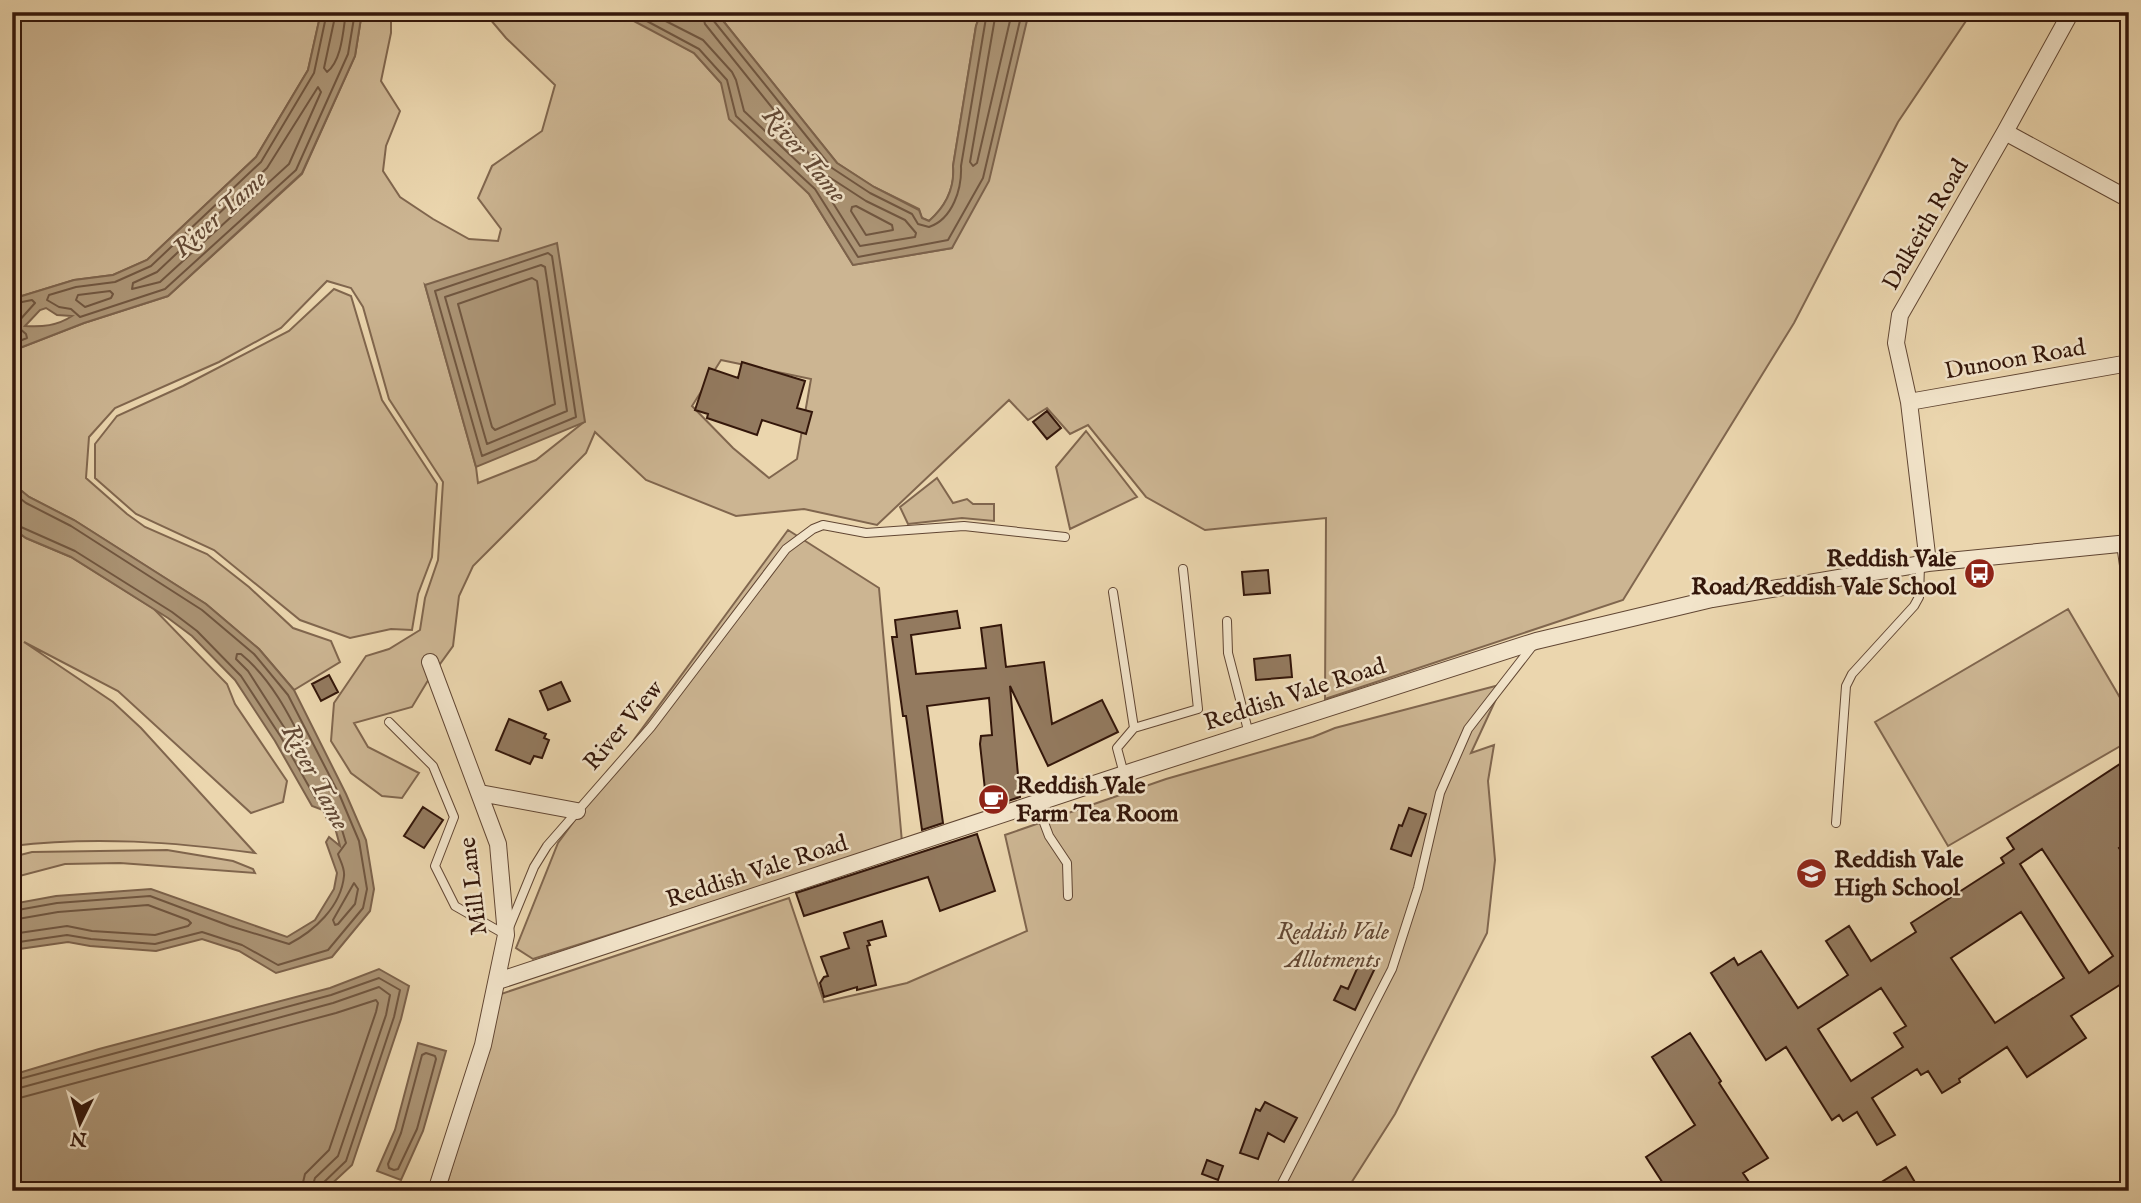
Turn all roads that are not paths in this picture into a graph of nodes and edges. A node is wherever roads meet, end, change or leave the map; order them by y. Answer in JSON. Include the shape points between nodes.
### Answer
{"nodes":[{"id":1,"x":2071,"y":12,"type":"edge"},
{"id":2,"x":2006,"y":132,"type":"junction"},
{"id":3,"x":2123,"y":196,"type":"dead end"},
{"id":4,"x":2129,"y":363,"type":"edge"},
{"id":5,"x":1909,"y":402,"type":"junction"},
{"id":6,"x":1065,"y":537,"type":"dead end"},
{"id":7,"x":2125,"y":544,"type":"edge"},
{"id":8,"x":1924,"y":564,"type":"junction"},
{"id":9,"x":1183,"y":569,"type":"dead end"},
{"id":10,"x":1113,"y":592,"type":"dead end"},
{"id":11,"x":2129,"y":601,"type":"edge"},
{"id":12,"x":1227,"y":621,"type":"dead end"},
{"id":13,"x":1536,"y":642,"type":"junction"},
{"id":14,"x":430,"y":662,"type":"dead end"},
{"id":15,"x":389,"y":722,"type":"dead end"},
{"id":16,"x":1134,"y":728,"type":"junction"},
{"id":17,"x":1249,"y":734,"type":"junction"},
{"id":18,"x":1124,"y":774,"type":"junction"},
{"id":19,"x":480,"y":793,"type":"junction"},
{"id":20,"x":1037,"y":804,"type":"junction"},
{"id":21,"x":577,"y":811,"type":"junction"},
{"id":22,"x":1836,"y":823,"type":"dead end"},
{"id":23,"x":1069,"y":896,"type":"dead end"},
{"id":24,"x":506,"y":935,"type":"junction"},
{"id":25,"x":498,"y":981,"type":"junction"},
{"id":26,"x":436,"y":1191,"type":"edge"},
{"id":27,"x":1278,"y":1191,"type":"edge"}],
"edges":[{"from":1,"to":2,"type":"street","name":"Dalkeith Road"},
{"from":2,"to":3,"type":"street"},
{"from":2,"to":5,"type":"street","name":"Dalkeith Road","via":[[1900,315],[1896,344]]},
{"from":4,"to":5,"type":"street","name":"Dunoon Road"},
{"from":5,"to":8,"type":"street","name":"Dalkeith Road"},
{"from":6,"to":21,"type":"lane","name":"River View","via":[[964,526],[866,533],[823,525],[813,529],[786,550],[651,727]]},
{"from":7,"to":8,"type":"street","name":"Reddish Vale Road"},
{"from":7,"to":11,"type":"lane"},
{"from":8,"to":13,"type":"street","name":"Reddish Vale Road","via":[[1712,599]]},
{"from":8,"to":22,"type":"lane","via":[[1914,606],[1846,686]]},
{"from":9,"to":16,"type":"lane","via":[[1198,709]]},
{"from":10,"to":16,"type":"lane"},
{"from":12,"to":17,"type":"lane","via":[[1228,653]]},
{"from":13,"to":17,"type":"street","name":"Reddish Vale Road"},
{"from":13,"to":27,"type":"lane","via":[[1468,729],[1440,793],[1419,888],[1392,969]]},
{"from":14,"to":19,"type":"street","name":"Mill Lane"},
{"from":15,"to":24,"type":"lane","via":[[433,766],[454,817],[435,866],[455,906]]},
{"from":16,"to":18,"type":"lane","via":[[1117,748]]},
{"from":17,"to":18,"type":"street","name":"Reddish Vale Road"},
{"from":18,"to":20,"type":"street","name":"Reddish Vale Road"},
{"from":19,"to":21,"type":"street"},
{"from":19,"to":24,"type":"street","name":"Mill Lane","via":[[498,844]]},
{"from":20,"to":23,"type":"lane","via":[[1049,836],[1067,863]]},
{"from":20,"to":25,"type":"street","name":"Reddish Vale Road"},
{"from":21,"to":24,"type":"lane","name":"River View","via":[[534,867]]},
{"from":24,"to":25,"type":"street","name":"Mill Lane"},
{"from":25,"to":26,"type":"street","name":"Mill Lane","via":[[483,1045]]}]}
